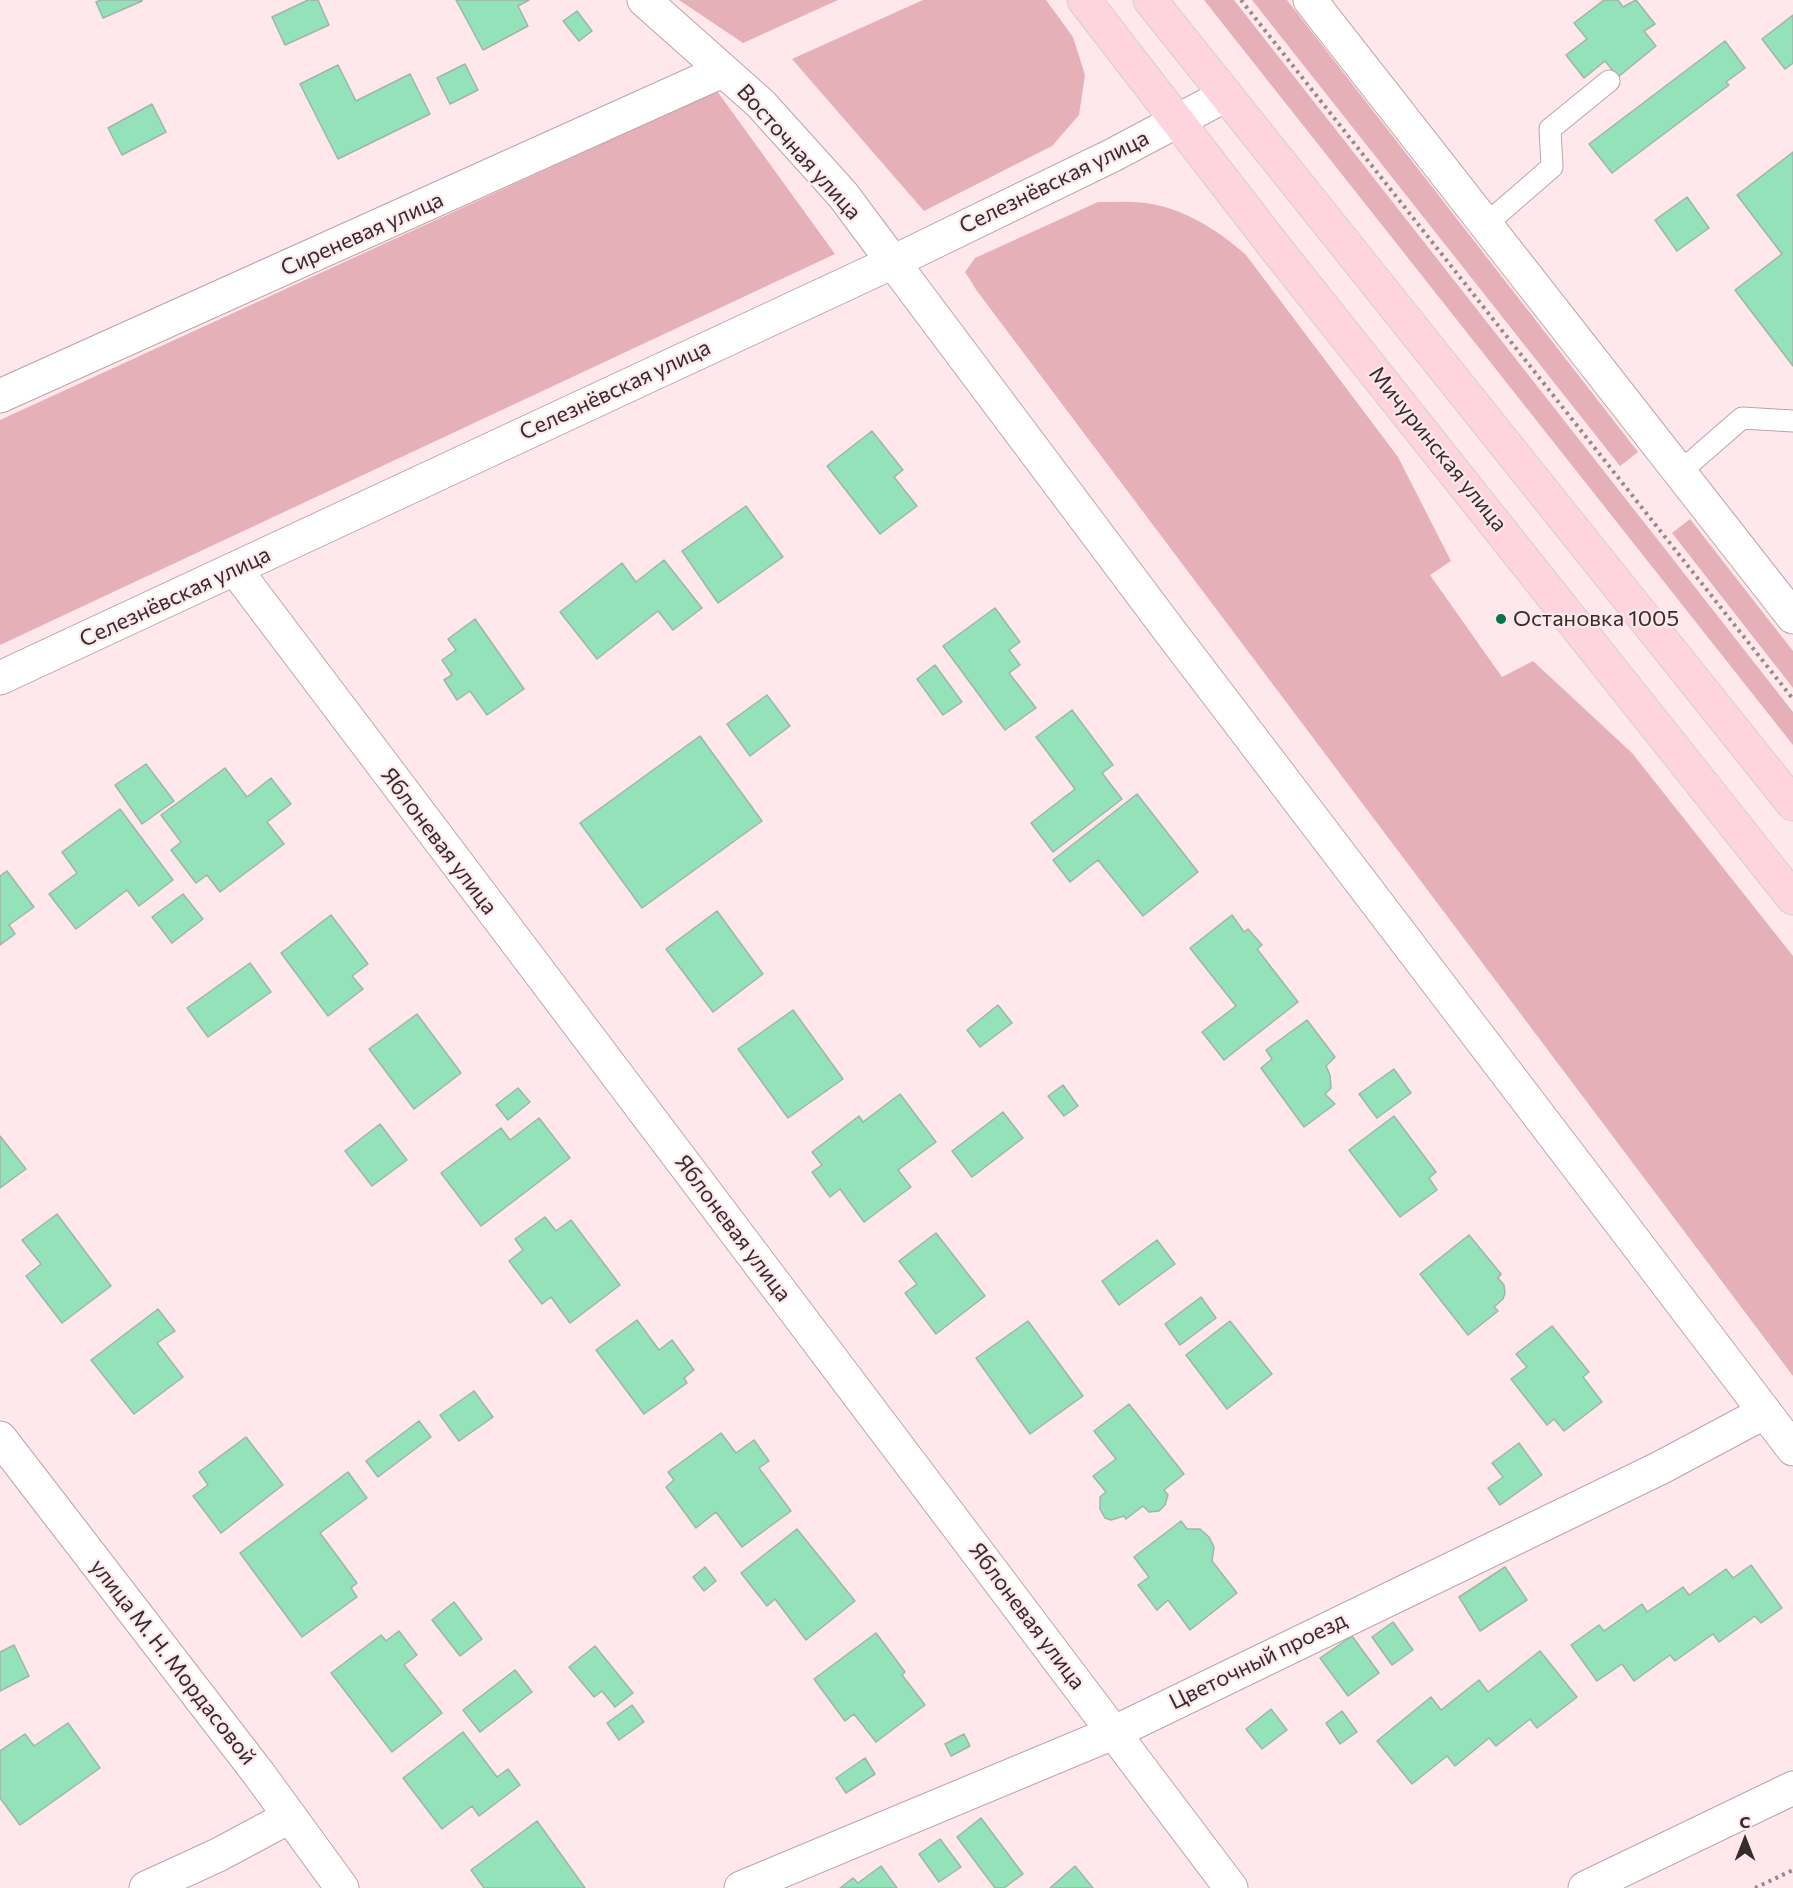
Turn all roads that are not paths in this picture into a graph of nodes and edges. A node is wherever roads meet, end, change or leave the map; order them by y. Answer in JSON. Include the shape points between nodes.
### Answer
{"nodes":[{"id":1,"x":644,"y":0,"type":"edge"},
{"id":2,"x":1084,"y":0,"type":"edge"},
{"id":3,"x":1150,"y":0,"type":"edge"},
{"id":4,"x":1310,"y":0,"type":"edge"},
{"id":5,"x":722,"y":71,"type":"junction"},
{"id":6,"x":1609,"y":81,"type":"dead end"},
{"id":7,"x":1226,"y":95,"type":"junction"},
{"id":8,"x":1180,"y":121,"type":"junction"},
{"id":9,"x":1485,"y":225,"type":"junction"},
{"id":10,"x":893,"y":262,"type":"junction"},
{"id":11,"x":0,"y":396,"type":"edge"},
{"id":12,"x":1793,"y":421,"type":"edge"},
{"id":13,"x":1680,"y":472,"type":"junction"},
{"id":14,"x":235,"y":569,"type":"junction"},
{"id":15,"x":1793,"y":617,"type":"edge"},
{"id":16,"x":0,"y":678,"type":"edge"},
{"id":17,"x":1793,"y":804,"type":"edge"},
{"id":18,"x":1793,"y":898,"type":"edge"},
{"id":19,"x":1765,"y":1412,"type":"junction"},
{"id":20,"x":0,"y":1438,"type":"edge"},
{"id":21,"x":1793,"y":1449,"type":"edge"},
{"id":22,"x":1115,"y":1732,"type":"junction"},
{"id":23,"x":1793,"y":1788,"type":"edge"},
{"id":24,"x":289,"y":1817,"type":"junction"},
{"id":25,"x":146,"y":1888,"type":"edge"},
{"id":26,"x":342,"y":1888,"type":"edge"},
{"id":27,"x":741,"y":1888,"type":"edge"},
{"id":28,"x":1231,"y":1888,"type":"edge"},
{"id":29,"x":1585,"y":1888,"type":"edge"}],
"edges":[{"from":1,"to":5,"type":"street","name":"Восточная улица"},
{"from":2,"to":8,"type":"main road","name":"Мичуринская улица"},
{"from":3,"to":7,"type":"main road"},
{"from":4,"to":9,"type":"street"},
{"from":5,"to":10,"type":"street","name":"Восточная улица","via":[[761,104],[843,195]]},
{"from":5,"to":11,"type":"street","name":"Сиреневая улица"},
{"from":6,"to":9,"type":"lane","via":[[1550,129],[1552,167]]},
{"from":7,"to":8,"type":"street","name":"Селезнёвская улица"},
{"from":7,"to":17,"type":"main road"},
{"from":8,"to":10,"type":"street","name":"Селезнёвская улица"},
{"from":8,"to":18,"type":"main road","name":"Мичуринская улица","via":[[1274,246]]},
{"from":9,"to":13,"type":"street"},
{"from":10,"to":14,"type":"street","name":"Селезнёвская улица"},
{"from":10,"to":19,"type":"street","name":"Восточная улица"},
{"from":12,"to":13,"type":"lane","via":[[1742,418]]},
{"from":13,"to":15,"type":"street"},
{"from":14,"to":16,"type":"street","name":"Селезнёвская улица"},
{"from":14,"to":22,"type":"street","name":"Яблоневая улица"},
{"from":19,"to":21,"type":"street","name":"Восточная улица"},
{"from":19,"to":22,"type":"street","name":"Цветочный проезд","via":[[1660,1468]]},
{"from":20,"to":24,"type":"street","name":"улица М. Н. Мордасовой"},
{"from":22,"to":27,"type":"street","name":"Цветочный проезд"},
{"from":22,"to":28,"type":"street","name":"Яблоневая улица"},
{"from":23,"to":29,"type":"street"},
{"from":24,"to":25,"type":"street"},
{"from":24,"to":26,"type":"street","name":"улица М. Н. Мордасовой"}]}
